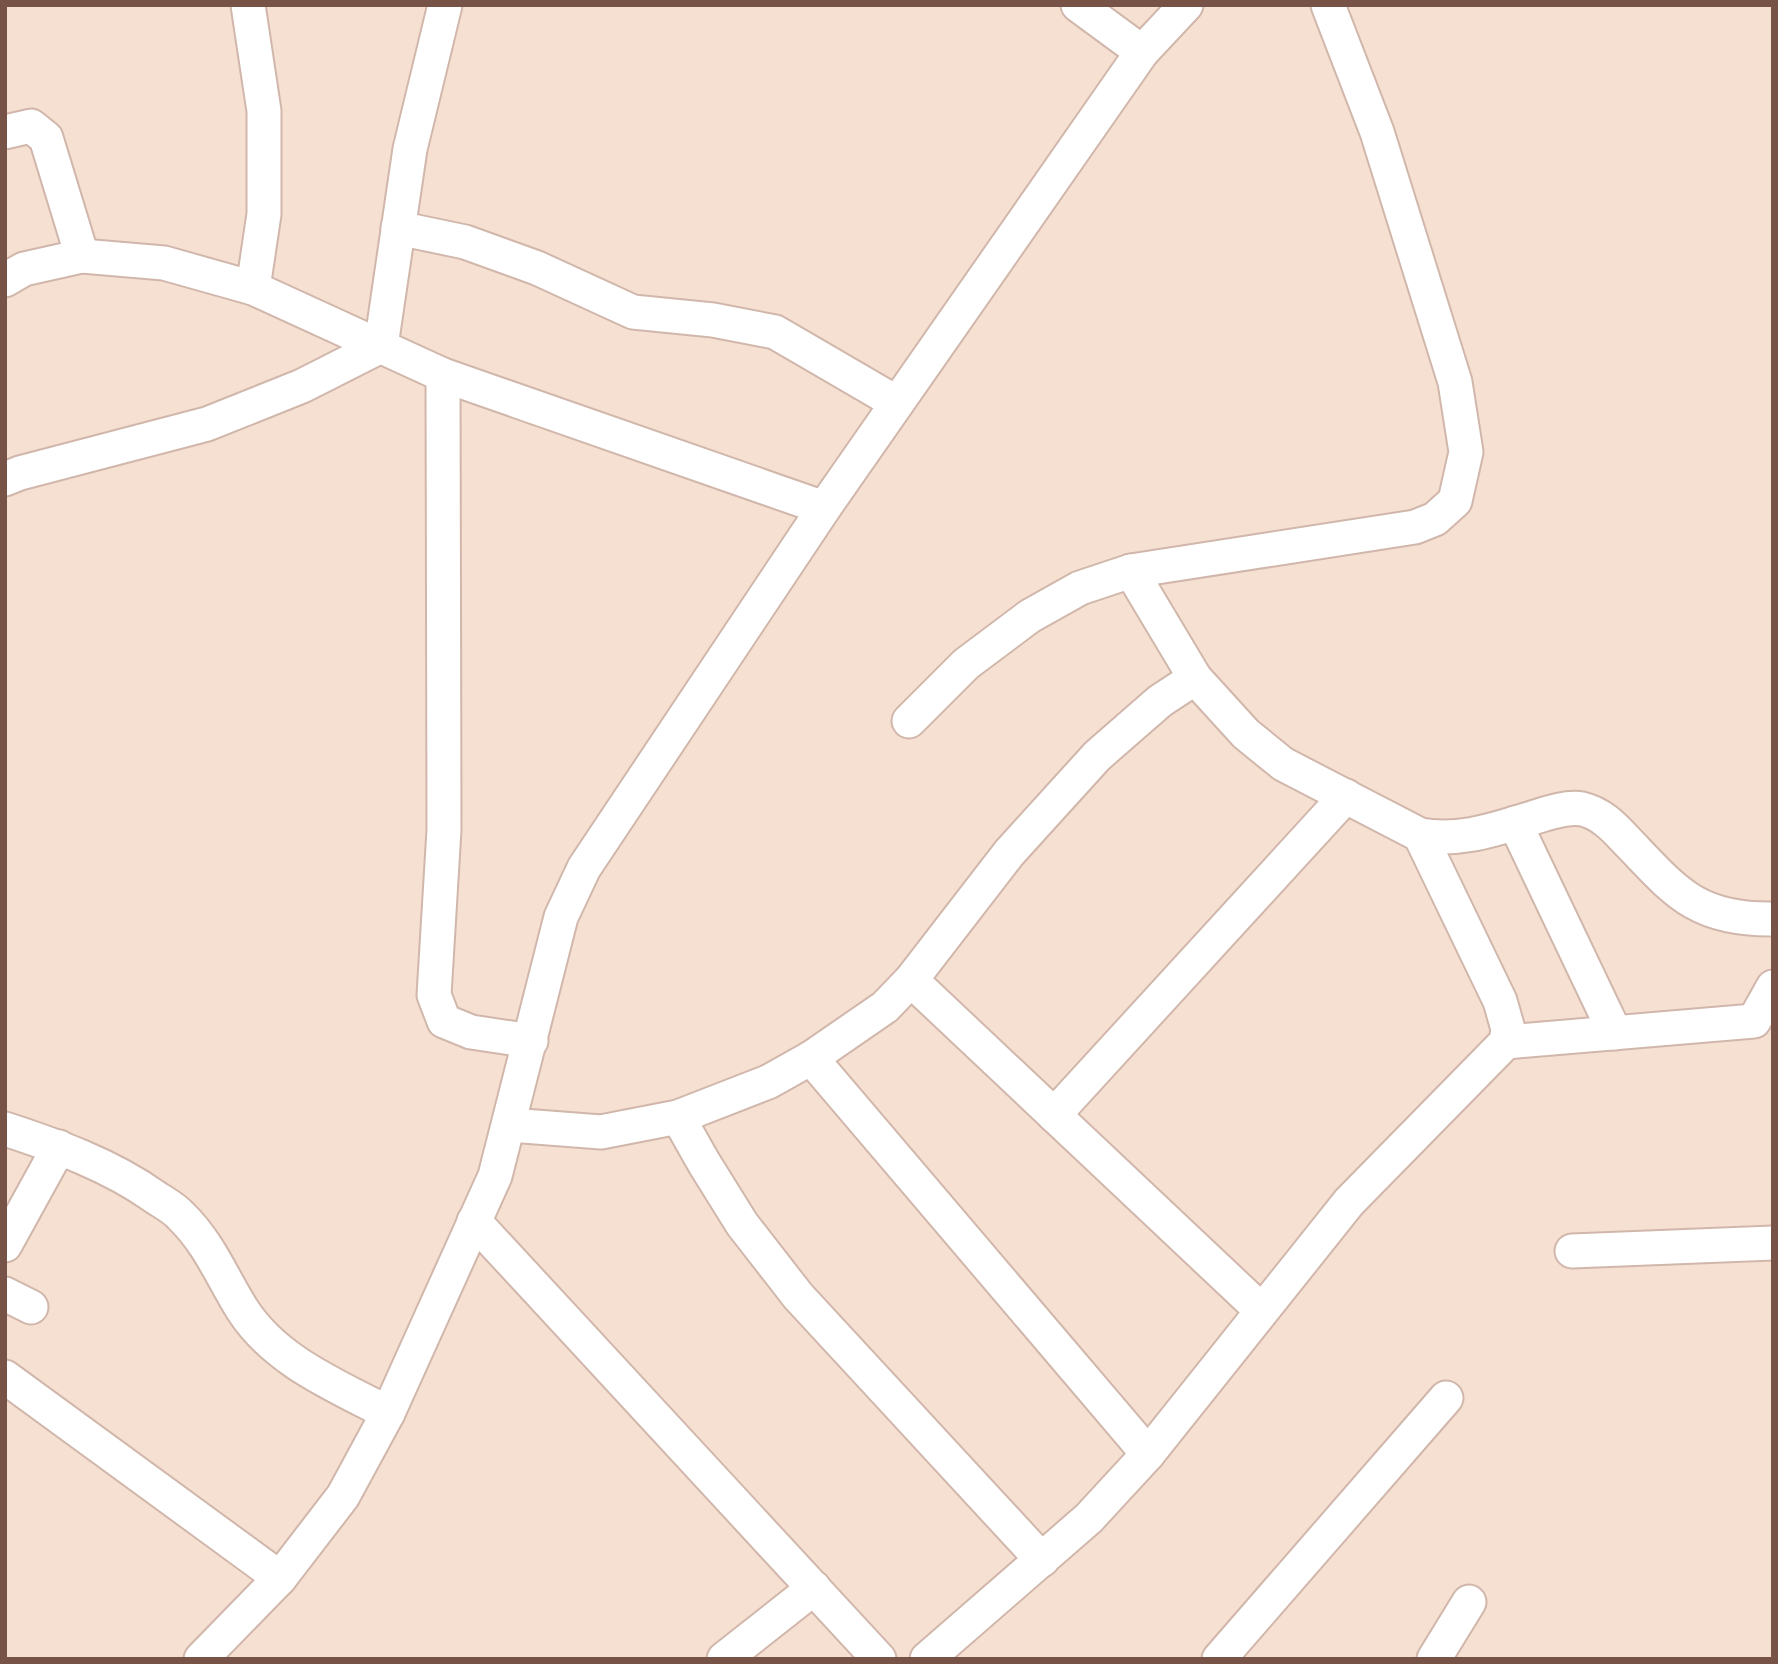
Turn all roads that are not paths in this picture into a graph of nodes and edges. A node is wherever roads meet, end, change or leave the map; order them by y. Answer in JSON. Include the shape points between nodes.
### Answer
{"nodes":[{"id":1,"x":248,"y":5,"type":"edge"},
{"id":2,"x":445,"y":5,"type":"edge"},
{"id":3,"x":1078,"y":5,"type":"edge"},
{"id":4,"x":1186,"y":5,"type":"edge"},
{"id":5,"x":1328,"y":5,"type":"edge"},
{"id":6,"x":1142,"y":52,"type":"junction"},
{"id":7,"x":5,"y":132,"type":"edge"},
{"id":8,"x":398,"y":228,"type":"junction"},
{"id":9,"x":82,"y":256,"type":"junction"},
{"id":10,"x":5,"y":280,"type":"edge"},
{"id":11,"x":253,"y":288,"type":"junction"},
{"id":12,"x":381,"y":346,"type":"junction"},
{"id":13,"x":443,"y":375,"type":"junction"},
{"id":14,"x":897,"y":403,"type":"junction"},
{"id":15,"x":5,"y":479,"type":"edge"},
{"id":16,"x":824,"y":508,"type":"junction"},
{"id":17,"x":1131,"y":571,"type":"junction"},
{"id":18,"x":1195,"y":678,"type":"junction"},
{"id":19,"x":909,"y":721,"type":"dead end"},
{"id":20,"x":1346,"y":796,"type":"junction"},
{"id":21,"x":1515,"y":823,"type":"junction"},
{"id":22,"x":1420,"y":835,"type":"junction"},
{"id":23,"x":1773,"y":919,"type":"edge"},
{"id":24,"x":911,"y":980,"type":"junction"},
{"id":25,"x":1773,"y":987,"type":"edge"},
{"id":26,"x":1615,"y":1033,"type":"junction"},
{"id":27,"x":531,"y":1041,"type":"junction"},
{"id":28,"x":1506,"y":1042,"type":"junction"},
{"id":29,"x":811,"y":1058,"type":"junction"},
{"id":30,"x":1054,"y":1115,"type":"junction"},
{"id":31,"x":678,"y":1117,"type":"junction"},
{"id":32,"x":510,"y":1125,"type":"junction"},
{"id":33,"x":5,"y":1129,"type":"edge"},
{"id":34,"x":59,"y":1147,"type":"junction"},
{"id":35,"x":474,"y":1221,"type":"junction"},
{"id":36,"x":1773,"y":1243,"type":"edge"},
{"id":37,"x":5,"y":1245,"type":"edge"},
{"id":38,"x":1572,"y":1251,"type":"dead end"},
{"id":39,"x":1261,"y":1310,"type":"junction"},
{"id":40,"x":5,"y":1377,"type":"edge"},
{"id":41,"x":1446,"y":1398,"type":"dead end"},
{"id":42,"x":387,"y":1413,"type":"junction"},
{"id":43,"x":1148,"y":1454,"type":"junction"},
{"id":44,"x":1042,"y":1560,"type":"junction"},
{"id":45,"x":280,"y":1578,"type":"junction"},
{"id":46,"x":814,"y":1588,"type":"junction"},
{"id":47,"x":1469,"y":1602,"type":"dead end"},
{"id":48,"x":201,"y":1659,"type":"edge"},
{"id":49,"x":724,"y":1659,"type":"edge"},
{"id":50,"x":879,"y":1659,"type":"edge"},
{"id":51,"x":927,"y":1659,"type":"edge"},
{"id":52,"x":1219,"y":1659,"type":"edge"},
{"id":53,"x":1434,"y":1659,"type":"edge"}],
"edges":[{"from":1,"to":11,"type":"street","via":[[264,111],[264,214]]},
{"from":2,"to":8,"type":"street","via":[[410,149]]},
{"from":3,"to":6,"type":"street"},
{"from":4,"to":6,"type":"street"},
{"from":5,"to":17,"type":"street","via":[[1377,132],[1455,382],[1466,453],[1455,501],[1435,519],[1415,527]]},
{"from":6,"to":14,"type":"street"},
{"from":7,"to":9,"type":"street","via":[[32,126],[46,138]]},
{"from":8,"to":12,"type":"street"},
{"from":8,"to":14,"type":"street","via":[[465,242],[537,268],[634,312],[775,332]]},
{"from":9,"to":10,"type":"street","via":[[24,269]]},
{"from":9,"to":11,"type":"street","via":[[164,262]]},
{"from":11,"to":12,"type":"street"},
{"from":12,"to":13,"type":"street"},
{"from":12,"to":15,"type":"street","via":[[302,386],[207,424]]},
{"from":13,"to":16,"type":"street"},
{"from":13,"to":27,"type":"street","via":[[444,830],[434,995],[444,1021],[471,1032]]},
{"from":14,"to":16,"type":"street"},
{"from":16,"to":27,"type":"street","via":[[584,868],[561,917]]},
{"from":17,"to":18,"type":"street"},
{"from":17,"to":19,"type":"street","via":[[1080,588],[1030,616],[966,664]]},
{"from":18,"to":20,"type":"street","via":[[1246,734],[1283,764]]},
{"from":18,"to":24,"type":"street","via":[[1160,701],[1097,756],[1009,853]]},
{"from":20,"to":22,"type":"street"},
{"from":20,"to":30,"type":"street"},
{"from":21,"to":22,"type":"street","via":[[1440,839]]},
{"from":21,"to":23,"type":"street","via":[[1581,809],[1607,820],[1678,894],[1710,911],[1744,919]]},
{"from":21,"to":26,"type":"street"},
{"from":22,"to":28,"type":"street","via":[[1500,1001],[1508,1029]]},
{"from":24,"to":29,"type":"street","via":[[885,1007]]},
{"from":24,"to":30,"type":"street"},
{"from":25,"to":26,"type":"street","via":[[1755,1021]]},
{"from":26,"to":28,"type":"street"},
{"from":27,"to":32,"type":"street"},
{"from":28,"to":39,"type":"street","via":[[1349,1202]]},
{"from":29,"to":31,"type":"street","via":[[768,1082]]},
{"from":29,"to":43,"type":"street"},
{"from":30,"to":39,"type":"street"},
{"from":31,"to":32,"type":"street","via":[[601,1132]]},
{"from":31,"to":44,"type":"street","via":[[742,1224],[798,1296]]},
{"from":32,"to":35,"type":"street","via":[[495,1176]]},
{"from":33,"to":34,"type":"street"},
{"from":34,"to":37,"type":"street"},
{"from":34,"to":42,"type":"street","via":[[134,1182],[180,1214],[208,1247],[265,1339],[293,1362]]},
{"from":35,"to":42,"type":"street"},
{"from":35,"to":46,"type":"street"},
{"from":36,"to":38,"type":"street"},
{"from":39,"to":43,"type":"street"},
{"from":40,"to":45,"type":"street"},
{"from":41,"to":52,"type":"street"},
{"from":42,"to":45,"type":"street","via":[[343,1496]]},
{"from":43,"to":44,"type":"street","via":[[1089,1518]]},
{"from":44,"to":51,"type":"street"},
{"from":45,"to":48,"type":"street"},
{"from":46,"to":49,"type":"street"},
{"from":46,"to":50,"type":"street"},
{"from":47,"to":53,"type":"street"}]}
